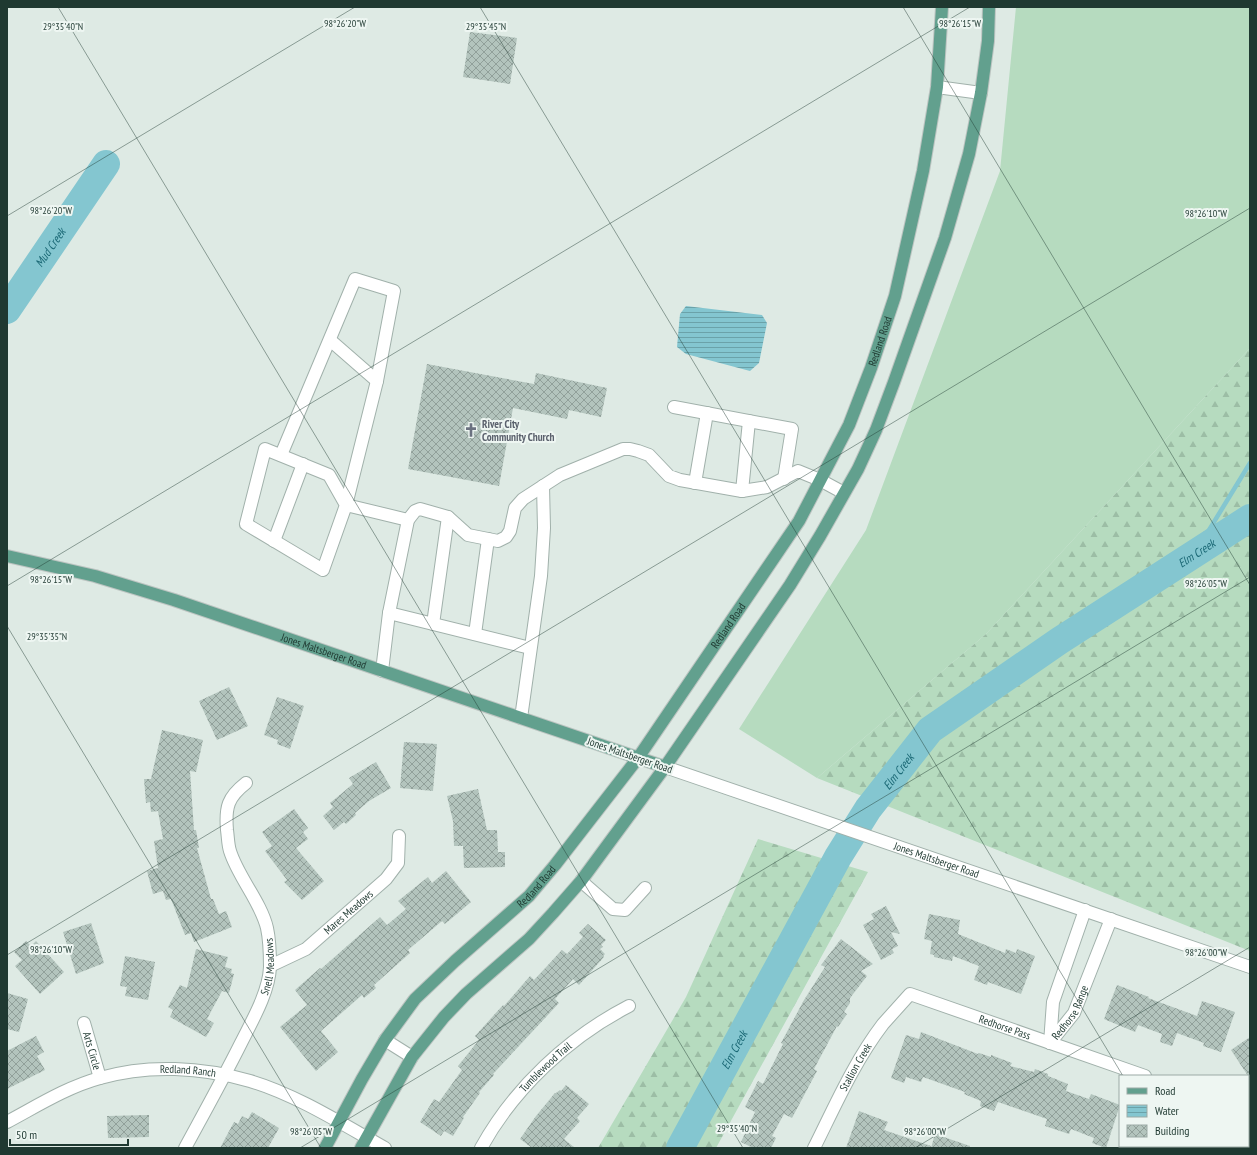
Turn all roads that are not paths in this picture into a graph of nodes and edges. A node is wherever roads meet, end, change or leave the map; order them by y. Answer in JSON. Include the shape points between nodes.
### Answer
{"nodes":[{"id":1,"x":942,"y":7,"type":"edge"},
{"id":2,"x":989,"y":7,"type":"edge"},
{"id":3,"x":937,"y":86,"type":"junction"},
{"id":4,"x":981,"y":93,"type":"junction"},
{"id":5,"x":330,"y":340,"type":"junction"},
{"id":6,"x":377,"y":381,"type":"junction"},
{"id":7,"x":674,"y":407,"type":"dead end"},
{"id":8,"x":707,"y":414,"type":"junction"},
{"id":9,"x":750,"y":421,"type":"junction"},
{"id":10,"x":281,"y":455,"type":"junction"},
{"id":11,"x":303,"y":464,"type":"junction"},
{"id":12,"x":784,"y":479,"type":"junction"},
{"id":13,"x":820,"y":480,"type":"junction"},
{"id":14,"x":695,"y":483,"type":"junction"},
{"id":15,"x":543,"y":486,"type":"junction"},
{"id":16,"x":742,"y":491,"type":"junction"},
{"id":17,"x":844,"y":494,"type":"junction"},
{"id":18,"x":346,"y":505,"type":"junction"},
{"id":19,"x":448,"y":517,"type":"junction"},
{"id":20,"x":408,"y":520,"type":"junction"},
{"id":21,"x":488,"y":539,"type":"junction"},
{"id":22,"x":274,"y":540,"type":"junction"},
{"id":23,"x":7,"y":556,"type":"edge"},
{"id":24,"x":389,"y":613,"type":"junction"},
{"id":25,"x":433,"y":624,"type":"junction"},
{"id":26,"x":475,"y":634,"type":"junction"},
{"id":27,"x":530,"y":648,"type":"junction"},
{"id":28,"x":382,"y":671,"type":"junction"},
{"id":29,"x":521,"y":718,"type":"junction"},
{"id":30,"x":638,"y":758,"type":"junction"},
{"id":31,"x":665,"y":767,"type":"junction"},
{"id":32,"x":246,"y":783,"type":"dead end"},
{"id":33,"x":400,"y":836,"type":"dead end"},
{"id":34,"x":581,"y":881,"type":"junction"},
{"id":35,"x":645,"y":888,"type":"dead end"},
{"id":36,"x":1085,"y":910,"type":"junction"},
{"id":37,"x":1111,"y":919,"type":"junction"},
{"id":38,"x":270,"y":966,"type":"junction"},
{"id":39,"x":1250,"y":967,"type":"edge"},
{"id":40,"x":910,"y":994,"type":"joint"},
{"id":41,"x":629,"y":1006,"type":"dead end"},
{"id":42,"x":84,"y":1023,"type":"dead end"},
{"id":43,"x":385,"y":1040,"type":"junction"},
{"id":44,"x":1050,"y":1043,"type":"junction"},
{"id":45,"x":412,"y":1057,"type":"junction"},
{"id":46,"x":224,"y":1075,"type":"junction"},
{"id":47,"x":1142,"y":1075,"type":"edge"},
{"id":48,"x":100,"y":1078,"type":"junction"},
{"id":49,"x":7,"y":1122,"type":"edge"},
{"id":50,"x":339,"y":1123,"type":"junction"},
{"id":51,"x":363,"y":1143,"type":"edge"},
{"id":52,"x":185,"y":1148,"type":"edge"},
{"id":53,"x":325,"y":1148,"type":"edge"},
{"id":54,"x":385,"y":1148,"type":"edge"},
{"id":55,"x":481,"y":1148,"type":"edge"},
{"id":56,"x":814,"y":1148,"type":"edge"}],
"edges":[{"from":1,"to":3,"type":"main road","name":"Redland Road"},
{"from":2,"to":4,"type":"main road","via":[[988,41]]},
{"from":3,"to":4,"type":"street"},
{"from":3,"to":13,"type":"main road","name":"Redland Road","via":[[923,171],[895,296],[849,425]]},
{"from":4,"to":17,"type":"main road","via":[[968,154],[945,238],[876,430]]},
{"from":5,"to":6,"type":"street"},
{"from":5,"to":6,"type":"street","via":[[355,280],[394,291]]},
{"from":5,"to":10,"type":"street"},
{"from":6,"to":18,"type":"street"},
{"from":7,"to":8,"type":"street"},
{"from":8,"to":9,"type":"street"},
{"from":8,"to":14,"type":"street"},
{"from":9,"to":12,"type":"street","via":[[792,429]]},
{"from":9,"to":16,"type":"street"},
{"from":10,"to":11,"type":"street"},
{"from":10,"to":22,"type":"street","via":[[265,449],[246,524]]},
{"from":11,"to":18,"type":"street","via":[[329,474]]},
{"from":11,"to":22,"type":"street"},
{"from":12,"to":13,"type":"street","via":[[798,471]]},
{"from":12,"to":16,"type":"street","via":[[767,488]]},
{"from":13,"to":17,"type":"street"},
{"from":13,"to":30,"type":"main road","name":"Redland Road","via":[[799,521]]},
{"from":14,"to":15,"type":"street","via":[[669,476],[649,455],[630,449],[560,475]]},
{"from":14,"to":16,"type":"street"},
{"from":15,"to":21,"type":"street","via":[[523,499],[515,508],[510,531],[506,537],[498,542]]},
{"from":15,"to":27,"type":"street","via":[[541,576]]},
{"from":17,"to":31,"type":"main road","via":[[790,585]]},
{"from":18,"to":20,"type":"street"},
{"from":18,"to":22,"type":"street","via":[[323,570]]},
{"from":19,"to":20,"type":"street","via":[[420,509]]},
{"from":19,"to":21,"type":"street","via":[[468,535]]},
{"from":19,"to":25,"type":"street"},
{"from":20,"to":24,"type":"street"},
{"from":21,"to":26,"type":"street"},
{"from":23,"to":28,"type":"main road","name":"Jones Maltsberger Road","via":[[95,576],[174,600]]},
{"from":24,"to":25,"type":"street"},
{"from":24,"to":28,"type":"street"},
{"from":25,"to":26,"type":"street"},
{"from":26,"to":27,"type":"street"},
{"from":27,"to":29,"type":"street"},
{"from":28,"to":29,"type":"main road","name":"Jones Maltsberger Road"},
{"from":29,"to":30,"type":"main road","name":"Jones Maltsberger Road"},
{"from":30,"to":31,"type":"main road","name":"Jones Maltsberger Road"},
{"from":30,"to":43,"type":"main road","name":"Redland Road","via":[[529,896],[434,979],[415,998]]},
{"from":31,"to":34,"type":"main road"},
{"from":31,"to":36,"type":"street","name":"Jones Maltsberger Road"},
{"from":32,"to":38,"type":"street","name":"Snell Meadows","via":[[236,790],[229,801],[226,822],[230,851],[267,928]]},
{"from":33,"to":38,"type":"street","name":"Mares Meadows","via":[[398,863],[386,879],[306,949]]},
{"from":34,"to":35,"type":"street","via":[[613,908],[625,910]]},
{"from":34,"to":45,"type":"main road","via":[[529,938],[466,994]]},
{"from":36,"to":37,"type":"street","name":"Jones Maltsberger Road"},
{"from":36,"to":44,"type":"street","name":"Redhorse Range","via":[[1053,1002]]},
{"from":37,"to":39,"type":"street","name":"Jones Maltsberger Road"},
{"from":37,"to":44,"type":"street","name":"Redhorse Range","via":[[1074,1013]]},
{"from":38,"to":46,"type":"street","name":"Snell Meadows","via":[[264,992],[250,1026]]},
{"from":40,"to":44,"type":"street","name":"Redhorse Pass"},
{"from":40,"to":56,"type":"street","name":"Stallion Creek","via":[[883,1025],[863,1054]]},
{"from":41,"to":55,"type":"street","name":"Tumblewood Trail","via":[[584,1033],[544,1067],[526,1085]]},
{"from":42,"to":48,"type":"street","name":"Arts Circle"},
{"from":43,"to":45,"type":"street"},
{"from":43,"to":50,"type":"main road","name":"Redland Road"},
{"from":44,"to":47,"type":"street","name":"Redhorse Pass"},
{"from":45,"to":51,"type":"main road"},
{"from":46,"to":48,"type":"street","name":"Redland Ranch","via":[[159,1069],[131,1071]]},
{"from":46,"to":50,"type":"street","name":"Redland Ranch","via":[[280,1092]]},
{"from":46,"to":52,"type":"street","name":"Snell Meadows"},
{"from":48,"to":49,"type":"street","name":"Redland Ranch","via":[[74,1087]]},
{"from":50,"to":51,"type":"street","name":"Redland Ranch"},
{"from":50,"to":53,"type":"main road","name":"Redland Road"},
{"from":51,"to":54,"type":"street","name":"Redland Ranch"}]}
